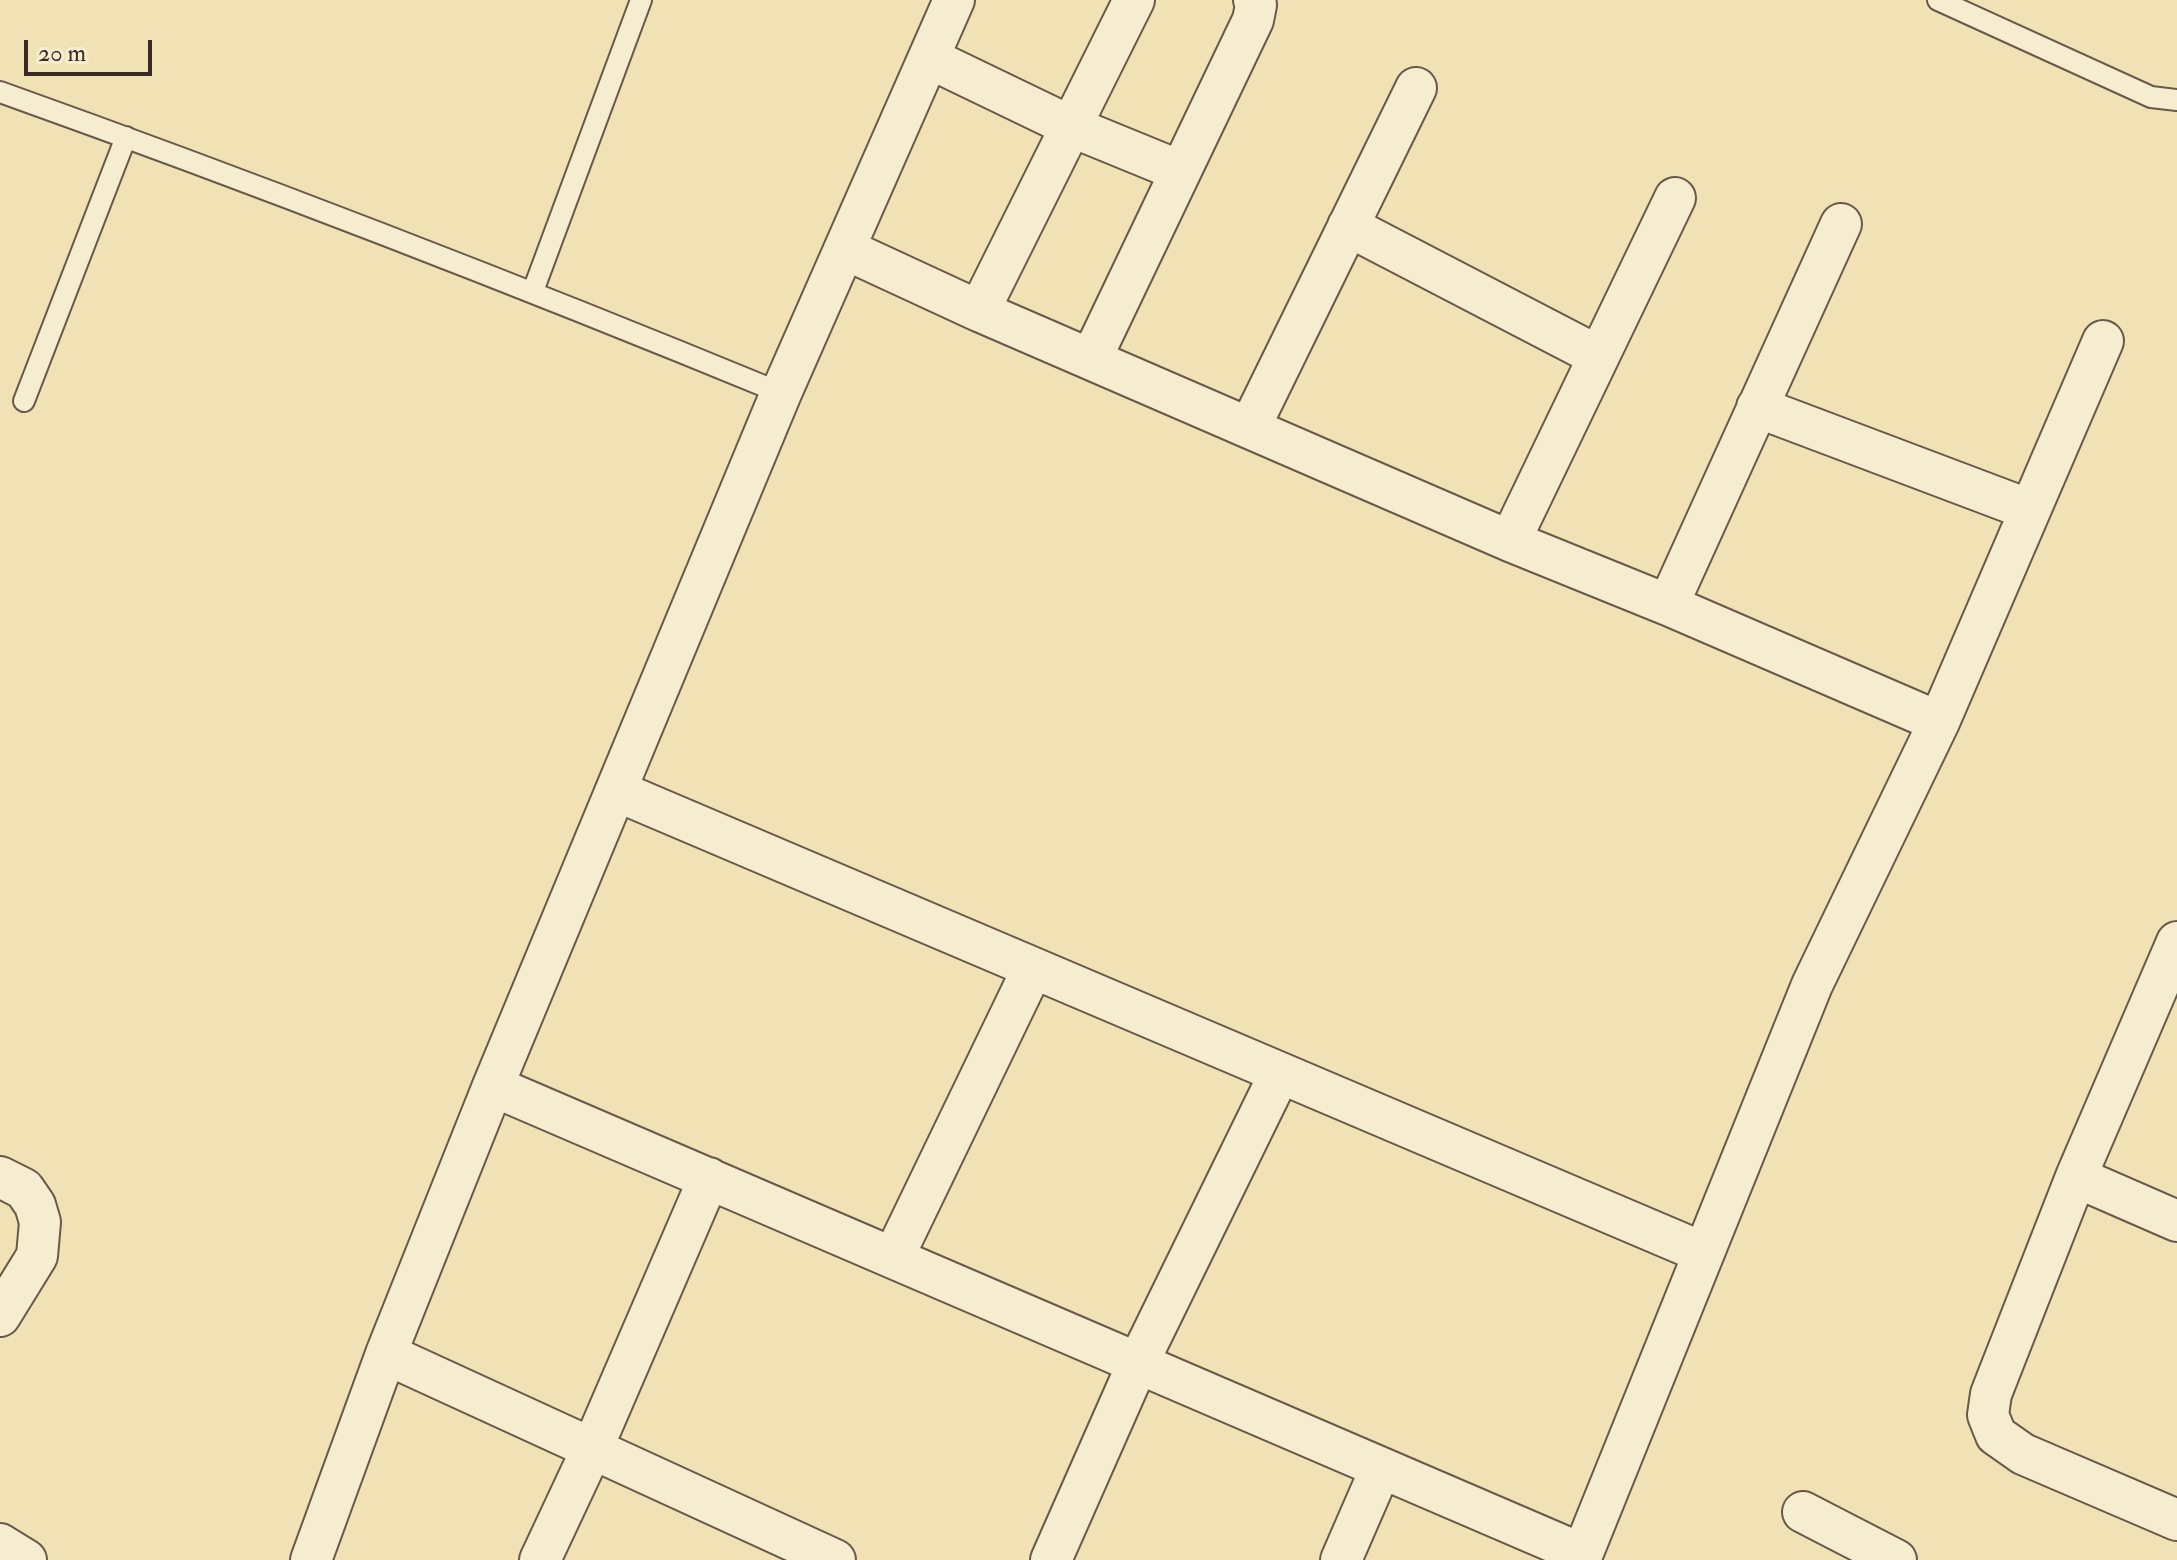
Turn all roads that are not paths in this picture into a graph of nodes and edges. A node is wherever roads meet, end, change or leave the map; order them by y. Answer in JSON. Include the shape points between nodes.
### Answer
{"nodes":[{"id":1,"x":641,"y":0,"type":"edge"},
{"id":2,"x":954,"y":0,"type":"edge"},
{"id":3,"x":1134,"y":0,"type":"edge"},
{"id":4,"x":1254,"y":0,"type":"edge"},
{"id":5,"x":1938,"y":0,"type":"edge"},
{"id":6,"x":929,"y":58,"type":"junction"},
{"id":7,"x":1416,"y":88,"type":"dead end"},
{"id":8,"x":0,"y":92,"type":"edge"},
{"id":9,"x":2177,"y":100,"type":"edge"},
{"id":10,"x":1070,"y":126,"type":"junction"},
{"id":11,"x":126,"y":137,"type":"junction"},
{"id":12,"x":1180,"y":171,"type":"junction"},
{"id":13,"x":1675,"y":198,"type":"dead end"},
{"id":14,"x":1841,"y":224,"type":"dead end"},
{"id":15,"x":1348,"y":226,"type":"junction"},
{"id":16,"x":845,"y":249,"type":"junction"},
{"id":17,"x":533,"y":291,"type":"junction"},
{"id":18,"x":979,"y":311,"type":"junction"},
{"id":19,"x":2103,"y":341,"type":"dead end"},
{"id":20,"x":1598,"y":356,"type":"junction"},
{"id":21,"x":1091,"y":359,"type":"junction"},
{"id":22,"x":781,"y":393,"type":"junction"},
{"id":23,"x":24,"y":401,"type":"dead end"},
{"id":24,"x":1757,"y":407,"type":"junction"},
{"id":25,"x":1250,"y":427,"type":"junction"},
{"id":26,"x":2030,"y":510,"type":"junction"},
{"id":27,"x":1510,"y":541,"type":"junction"},
{"id":28,"x":1668,"y":605,"type":"junction"},
{"id":29,"x":1939,"y":722,"type":"junction"},
{"id":30,"x":617,"y":791,"type":"junction"},
{"id":31,"x":2177,"y":942,"type":"edge"},
{"id":32,"x":1033,"y":968,"type":"junction"},
{"id":33,"x":1280,"y":1073,"type":"junction"},
{"id":34,"x":493,"y":1086,"type":"junction"},
{"id":35,"x":0,"y":1177,"type":"edge"},
{"id":36,"x":2076,"y":1177,"type":"junction"},
{"id":37,"x":709,"y":1178,"type":"junction"},
{"id":38,"x":2177,"y":1221,"type":"edge"},
{"id":39,"x":1704,"y":1253,"type":"junction"},
{"id":40,"x":893,"y":1258,"type":"junction"},
{"id":41,"x":0,"y":1316,"type":"edge"},
{"id":42,"x":386,"y":1354,"type":"junction"},
{"id":43,"x":1138,"y":1363,"type":"junction"},
{"id":44,"x":592,"y":1449,"type":"junction"},
{"id":45,"x":1381,"y":1468,"type":"junction"},
{"id":46,"x":1803,"y":1512,"type":"dead end"},
{"id":47,"x":2177,"y":1520,"type":"edge"},
{"id":48,"x":1581,"y":1557,"type":"edge"},
{"id":49,"x":311,"y":1560,"type":"edge"},
{"id":50,"x":540,"y":1560,"type":"edge"},
{"id":51,"x":835,"y":1560,"type":"edge"},
{"id":52,"x":1051,"y":1560,"type":"edge"},
{"id":53,"x":1341,"y":1560,"type":"edge"},
{"id":54,"x":1896,"y":1560,"type":"edge"}],
"edges":[{"from":1,"to":17,"type":"lane"},
{"from":2,"to":6,"type":"street"},
{"from":3,"to":10,"type":"street"},
{"from":4,"to":12,"type":"street","via":[[1253,20]]},
{"from":5,"to":9,"type":"lane","via":[[2151,97]]},
{"from":6,"to":10,"type":"street"},
{"from":6,"to":16,"type":"street"},
{"from":7,"to":15,"type":"street"},
{"from":8,"to":11,"type":"lane"},
{"from":10,"to":12,"type":"street"},
{"from":10,"to":18,"type":"street"},
{"from":11,"to":17,"type":"lane"},
{"from":11,"to":23,"type":"lane"},
{"from":12,"to":21,"type":"street"},
{"from":13,"to":20,"type":"street"},
{"from":14,"to":24,"type":"street"},
{"from":15,"to":20,"type":"street"},
{"from":15,"to":25,"type":"street"},
{"from":16,"to":18,"type":"street"},
{"from":16,"to":22,"type":"street"},
{"from":17,"to":22,"type":"lane"},
{"from":18,"to":21,"type":"street"},
{"from":19,"to":26,"type":"street"},
{"from":20,"to":27,"type":"street"},
{"from":21,"to":25,"type":"street"},
{"from":22,"to":30,"type":"street"},
{"from":24,"to":26,"type":"street"},
{"from":24,"to":28,"type":"street"},
{"from":25,"to":27,"type":"street"},
{"from":26,"to":29,"type":"street"},
{"from":27,"to":28,"type":"street"},
{"from":28,"to":29,"type":"street"},
{"from":29,"to":39,"type":"street","via":[[1812,985]]},
{"from":30,"to":32,"type":"street"},
{"from":30,"to":34,"type":"street"},
{"from":31,"to":36,"type":"street"},
{"from":32,"to":33,"type":"street"},
{"from":32,"to":40,"type":"street"},
{"from":33,"to":39,"type":"street"},
{"from":33,"to":43,"type":"street"},
{"from":34,"to":37,"type":"street"},
{"from":34,"to":42,"type":"street"},
{"from":35,"to":41,"type":"street","via":[[24,1189],[40,1222],[37,1256]]},
{"from":36,"to":38,"type":"street"},
{"from":36,"to":47,"type":"street","via":[[1991,1394],[1988,1415],[1996,1435],[2023,1454]]},
{"from":37,"to":40,"type":"street"},
{"from":37,"to":44,"type":"street"},
{"from":39,"to":48,"type":"street"},
{"from":40,"to":43,"type":"street"},
{"from":42,"to":44,"type":"street"},
{"from":42,"to":49,"type":"street"},
{"from":43,"to":45,"type":"street"},
{"from":43,"to":52,"type":"street"},
{"from":44,"to":50,"type":"street"},
{"from":44,"to":51,"type":"street"},
{"from":45,"to":48,"type":"street"},
{"from":45,"to":53,"type":"street"},
{"from":46,"to":54,"type":"street"}]}
